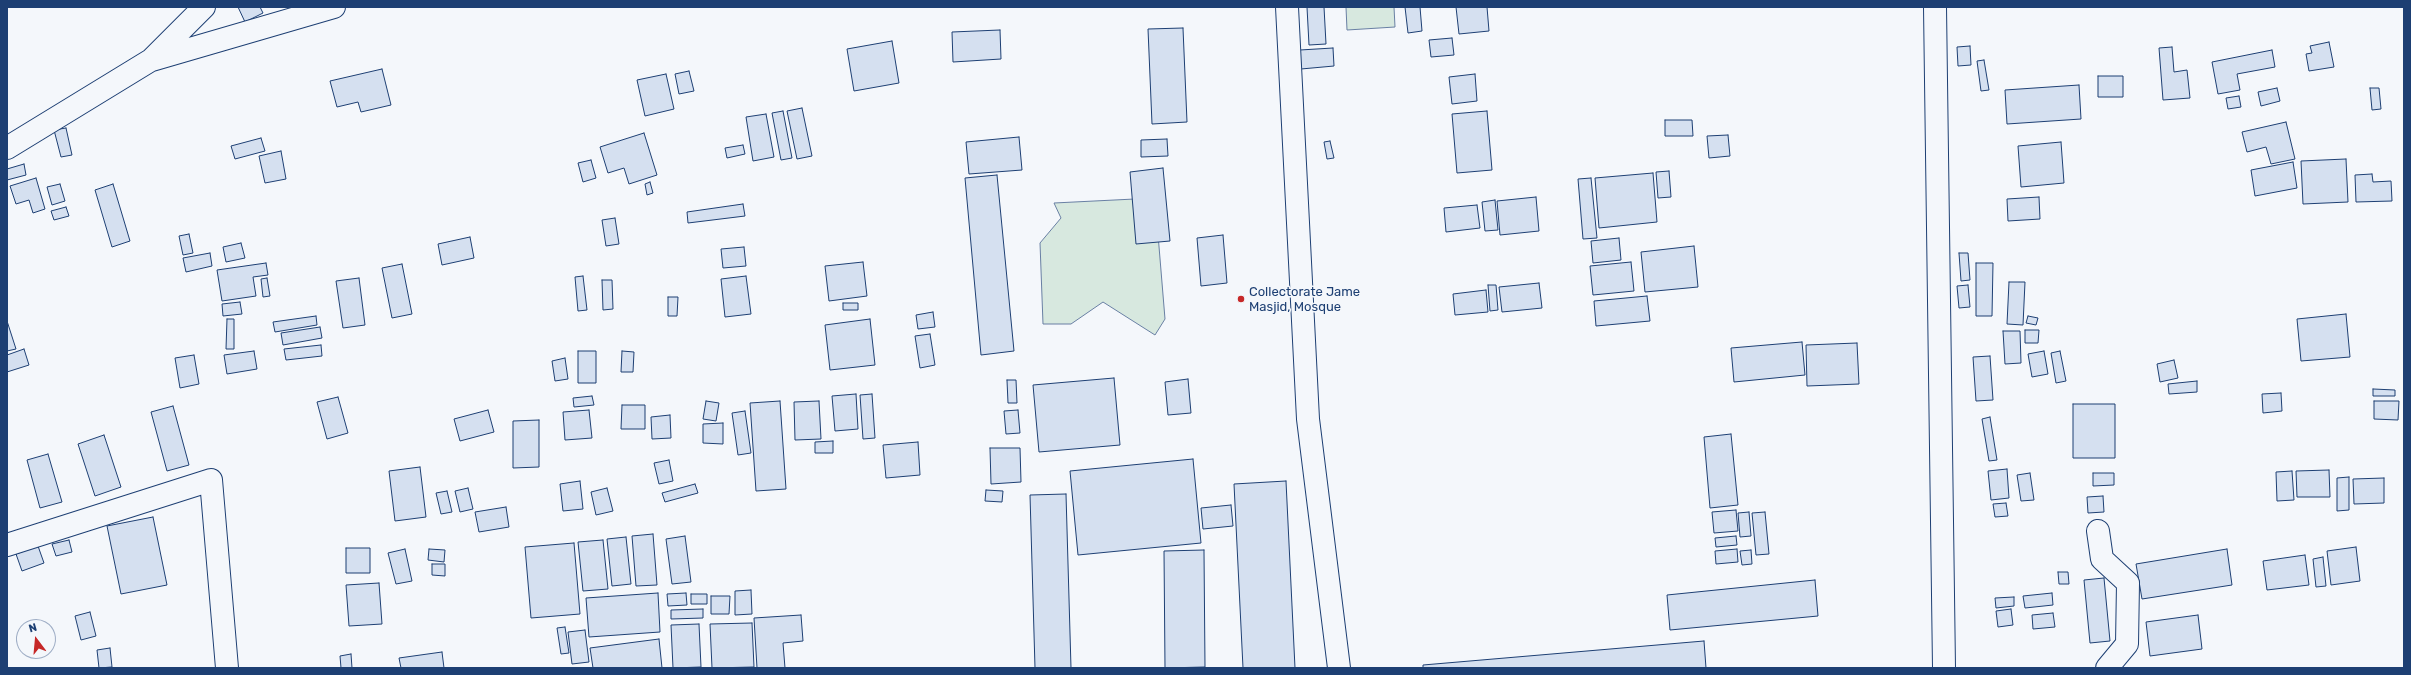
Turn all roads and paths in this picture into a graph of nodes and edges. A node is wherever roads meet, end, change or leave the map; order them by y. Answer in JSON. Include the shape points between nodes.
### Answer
{"nodes":[{"id":1,"x":204,"y":7,"type":"edge"},
{"id":2,"x":334,"y":7,"type":"edge"},
{"id":3,"x":1287,"y":7,"type":"edge"},
{"id":4,"x":1935,"y":7,"type":"edge"},
{"id":5,"x":151,"y":60,"type":"junction"},
{"id":6,"x":7,"y":148,"type":"edge"},
{"id":7,"x":2098,"y":531,"type":"dead end"},
{"id":8,"x":7,"y":545,"type":"edge"},
{"id":9,"x":227,"y":668,"type":"edge"},
{"id":10,"x":1339,"y":668,"type":"edge"},
{"id":11,"x":1944,"y":668,"type":"edge"},
{"id":12,"x":2108,"y":668,"type":"edge"}],
"edges":[{"from":1,"to":5,"type":"main road"},
{"from":2,"to":5,"type":"main road"},
{"from":3,"to":10,"type":"main road","via":[[1308,419]]},
{"from":4,"to":11,"type":"main road"},
{"from":5,"to":6,"type":"main road"},
{"from":7,"to":12,"type":"main road","via":[[2102,559],[2128,583],[2128,644]]},
{"from":8,"to":9,"type":"main road","via":[[211,480]]}]}
